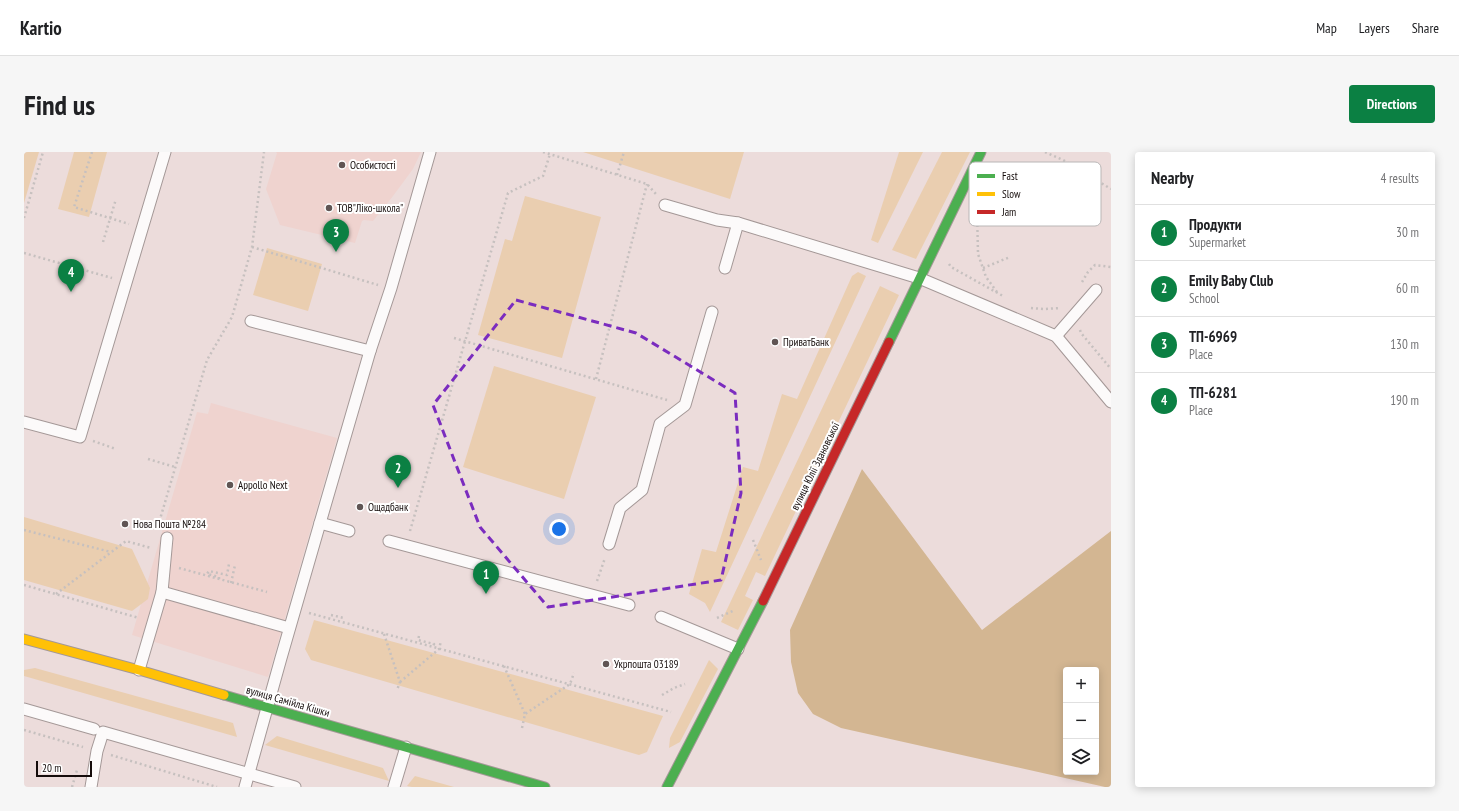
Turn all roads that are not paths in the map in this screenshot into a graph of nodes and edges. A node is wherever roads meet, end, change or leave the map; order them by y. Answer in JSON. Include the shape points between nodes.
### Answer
{"nodes":[{"id":1,"x":165,"y":152,"type":"edge"},
{"id":2,"x":430,"y":152,"type":"edge"},
{"id":3,"x":981,"y":152,"type":"edge"},
{"id":4,"x":976,"y":162,"type":"edge"},
{"id":5,"x":969,"y":176,"type":"edge"},
{"id":6,"x":665,"y":205,"type":"road end"},
{"id":7,"x":738,"y":223,"type":"junction"},
{"id":8,"x":725,"y":268,"type":"dead end"},
{"id":9,"x":919,"y":278,"type":"junction"},
{"id":10,"x":1096,"y":290,"type":"dead end"},
{"id":11,"x":712,"y":312,"type":"dead end"},
{"id":12,"x":251,"y":321,"type":"dead end"},
{"id":13,"x":1056,"y":336,"type":"junction"},
{"id":14,"x":370,"y":351,"type":"junction"},
{"id":15,"x":1111,"y":402,"type":"edge"},
{"id":16,"x":24,"y":422,"type":"edge"},
{"id":17,"x":320,"y":523,"type":"junction"},
{"id":18,"x":349,"y":531,"type":"dead end"},
{"id":19,"x":167,"y":538,"type":"dead end"},
{"id":20,"x":389,"y":541,"type":"dead end"},
{"id":21,"x":609,"y":544,"type":"road end"},
{"id":22,"x":162,"y":592,"type":"junction"},
{"id":23,"x":629,"y":605,"type":"dead end"},
{"id":24,"x":661,"y":617,"type":"dead end"},
{"id":25,"x":289,"y":628,"type":"junction"},
{"id":26,"x":26,"y":642,"type":"edge"},
{"id":27,"x":738,"y":649,"type":"junction"},
{"id":28,"x":139,"y":670,"type":"junction"},
{"id":29,"x":267,"y":708,"type":"junction"},
{"id":30,"x":24,"y":709,"type":"edge"},
{"id":31,"x":99,"y":730,"type":"junction"},
{"id":32,"x":406,"y":747,"type":"junction"},
{"id":33,"x":249,"y":774,"type":"junction"},
{"id":34,"x":91,"y":787,"type":"edge"},
{"id":35,"x":245,"y":787,"type":"edge"},
{"id":36,"x":295,"y":787,"type":"edge"},
{"id":37,"x":394,"y":787,"type":"edge"},
{"id":38,"x":545,"y":787,"type":"edge"},
{"id":39,"x":666,"y":787,"type":"edge"}],
"edges":[{"from":1,"to":16,"type":"lane","via":[[80,437]]},
{"from":2,"to":14,"type":"lane"},
{"from":3,"to":4,"type":"street","name":"вулиця Юлії Здановської"},
{"from":5,"to":9,"type":"street","name":"вулиця Юлії Здановської"},
{"from":6,"to":7,"type":"lane","via":[[717,220]]},
{"from":7,"to":8,"type":"lane"},
{"from":7,"to":9,"type":"lane"},
{"from":9,"to":13,"type":"lane"},
{"from":9,"to":27,"type":"street","name":"вулиця Юлії Здановської"},
{"from":10,"to":13,"type":"lane"},
{"from":11,"to":21,"type":"lane","via":[[685,405],[660,424],[642,490],[620,508]]},
{"from":12,"to":14,"type":"lane"},
{"from":13,"to":15,"type":"lane"},
{"from":14,"to":17,"type":"lane"},
{"from":17,"to":18,"type":"lane"},
{"from":17,"to":25,"type":"lane"},
{"from":19,"to":22,"type":"lane"},
{"from":20,"to":23,"type":"lane"},
{"from":22,"to":25,"type":"lane"},
{"from":22,"to":28,"type":"lane"},
{"from":24,"to":27,"type":"lane"},
{"from":25,"to":29,"type":"lane"},
{"from":26,"to":28,"type":"street","name":"вулиця Самійла Кішки"},
{"from":27,"to":39,"type":"street","name":"вулиця Юлії Здановської"},
{"from":28,"to":29,"type":"street","name":"вулиця Самійла Кішки"},
{"from":29,"to":32,"type":"street","name":"вулиця Самійла Кішки"},
{"from":29,"to":33,"type":"lane"},
{"from":30,"to":31,"type":"lane"},
{"from":31,"to":33,"type":"lane"},
{"from":31,"to":34,"type":"lane"},
{"from":32,"to":37,"type":"lane"},
{"from":32,"to":38,"type":"street","name":"вулиця Самійла Кішки"},
{"from":33,"to":35,"type":"lane"},
{"from":33,"to":36,"type":"lane"}]}
